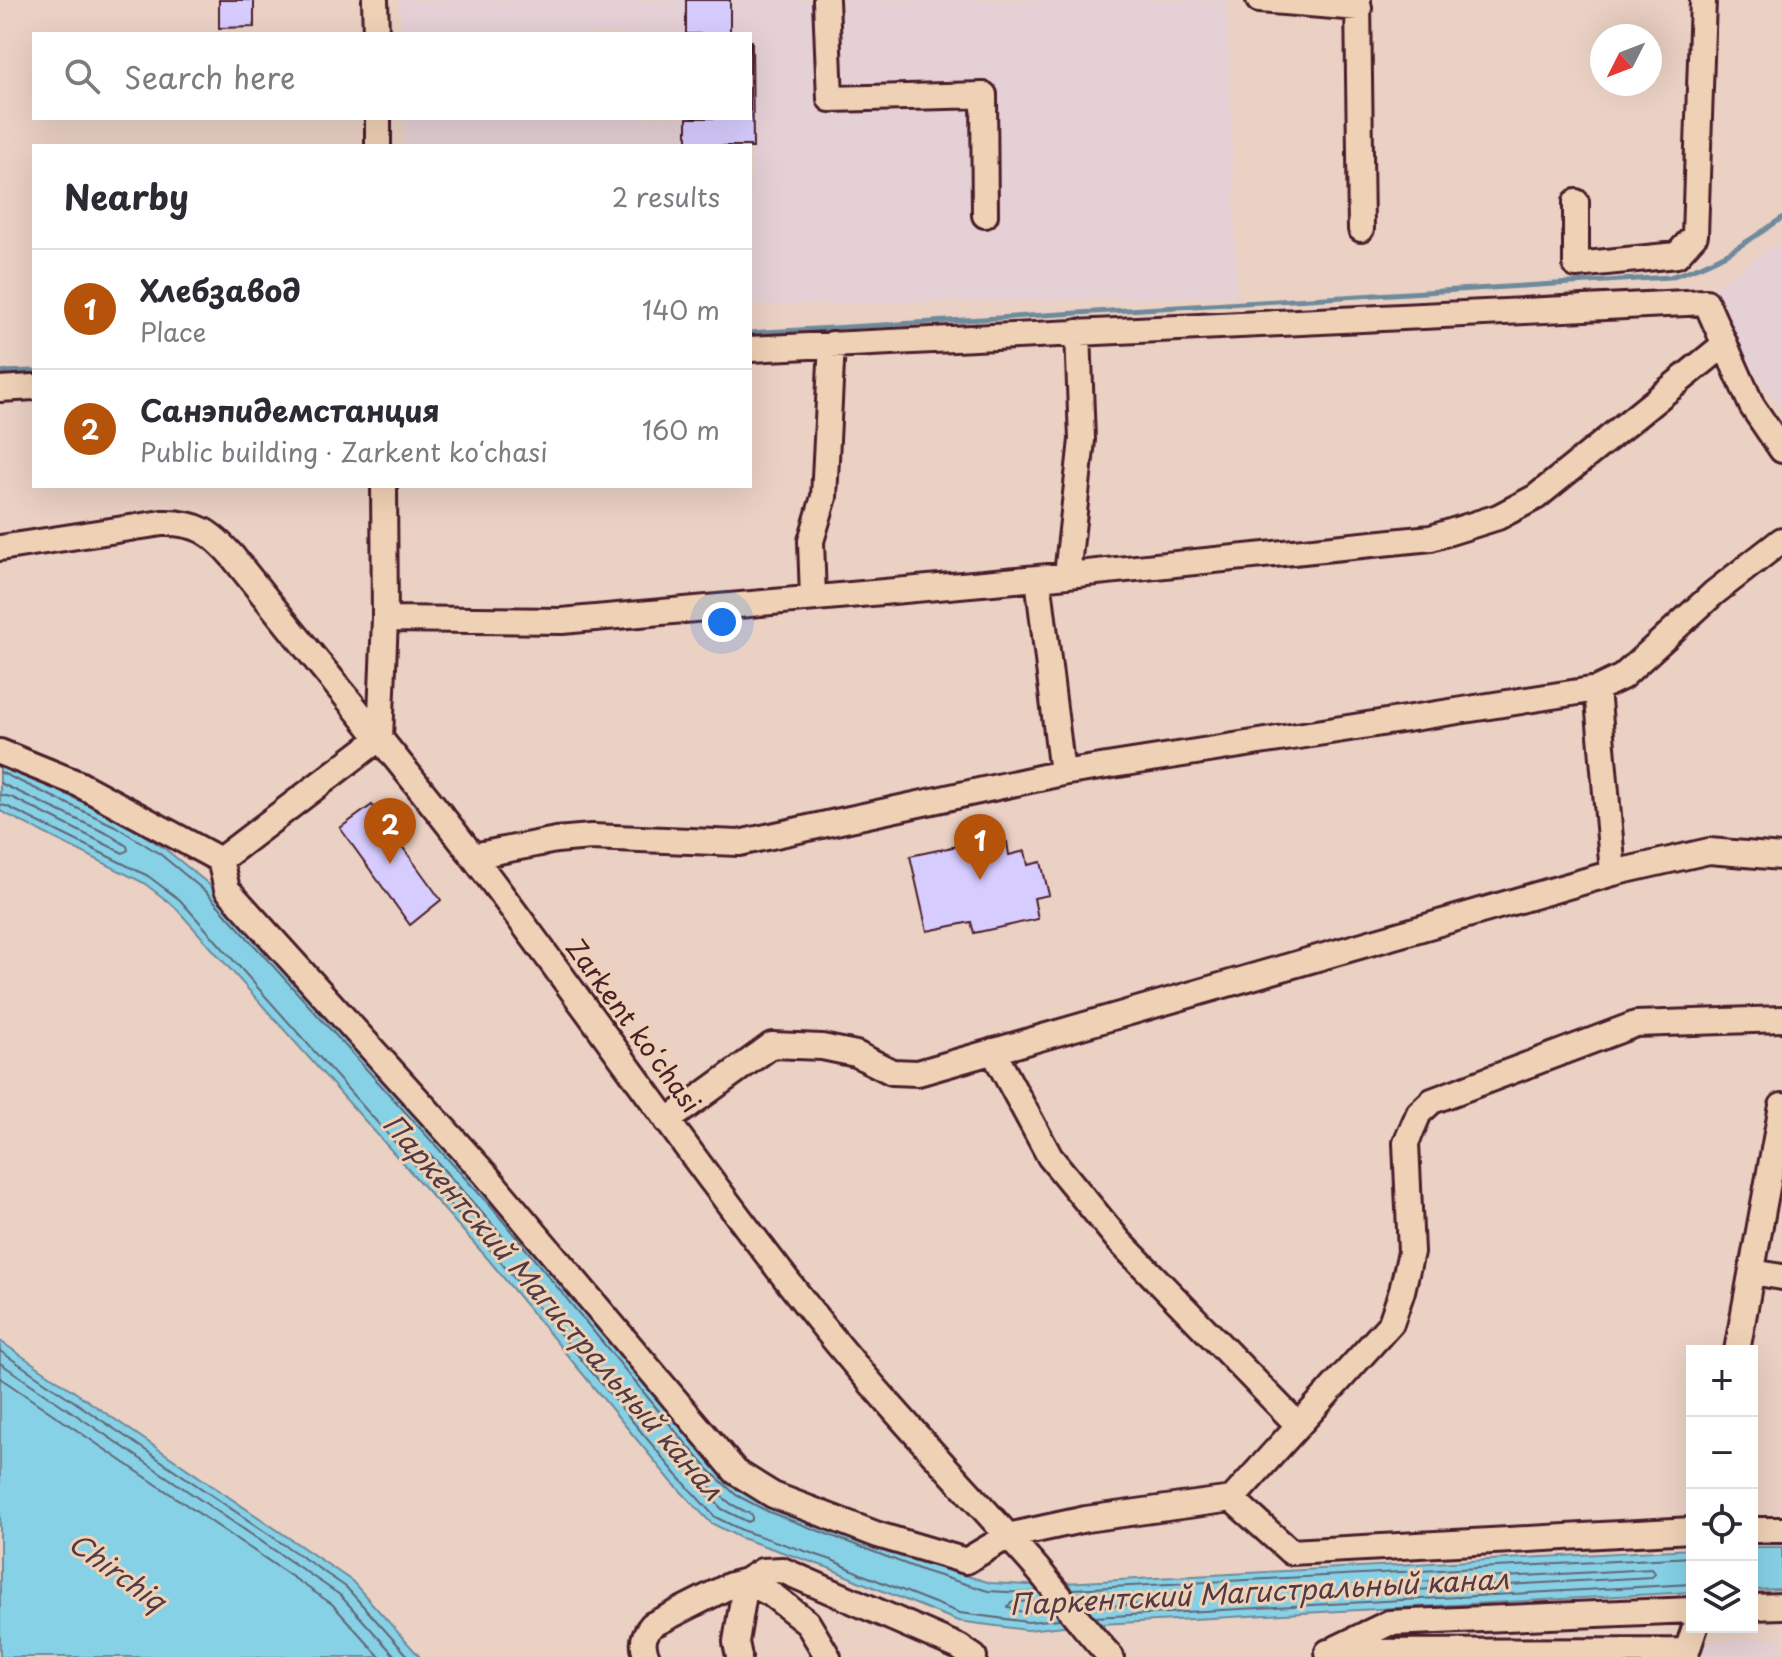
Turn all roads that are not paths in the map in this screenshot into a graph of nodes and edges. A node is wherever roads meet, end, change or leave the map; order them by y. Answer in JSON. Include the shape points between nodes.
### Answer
{"nodes":[{"id":1,"x":375,"y":0,"type":"edge"},
{"id":2,"x":826,"y":0,"type":"edge"},
{"id":3,"x":1259,"y":0,"type":"edge"},
{"id":4,"x":1703,"y":0,"type":"edge"},
{"id":5,"x":1358,"y":4,"type":"edge"},
{"id":6,"x":376,"y":32,"type":"edge"},
{"id":7,"x":378,"y":120,"type":"edge"},
{"id":8,"x":378,"y":144,"type":"edge"},
{"id":9,"x":1576,"y":202,"type":"dead end"},
{"id":10,"x":985,"y":215,"type":"dead end"},
{"id":11,"x":1361,"y":229,"type":"dead end"},
{"id":12,"x":1078,"y":332,"type":"junction"},
{"id":13,"x":832,"y":344,"type":"junction"},
{"id":14,"x":1725,"y":344,"type":"junction"},
{"id":15,"x":752,"y":349,"type":"edge"},
{"id":16,"x":32,"y":387,"type":"edge"},
{"id":17,"x":0,"y":389,"type":"edge"},
{"id":18,"x":1782,"y":450,"type":"edge"},
{"id":19,"x":384,"y":488,"type":"edge"},
{"id":20,"x":1782,"y":540,"type":"edge"},
{"id":21,"x":0,"y":548,"type":"edge"},
{"id":22,"x":1067,"y":575,"type":"junction"},
{"id":23,"x":1038,"y":578,"type":"junction"},
{"id":24,"x":813,"y":598,"type":"junction"},
{"id":25,"x":385,"y":619,"type":"junction"},
{"id":26,"x":1597,"y":689,"type":"junction"},
{"id":27,"x":380,"y":738,"type":"junction"},
{"id":28,"x":0,"y":752,"type":"edge"},
{"id":29,"x":1062,"y":773,"type":"junction"},
{"id":30,"x":473,"y":856,"type":"junction"},
{"id":31,"x":1782,"y":857,"type":"edge"},
{"id":32,"x":220,"y":860,"type":"junction"},
{"id":33,"x":1613,"y":873,"type":"junction"},
{"id":34,"x":1782,"y":1019,"type":"edge"},
{"id":35,"x":993,"y":1051,"type":"junction"},
{"id":36,"x":1782,"y":1106,"type":"edge"},
{"id":37,"x":667,"y":1121,"type":"junction"},
{"id":38,"x":1752,"y":1272,"type":"junction"},
{"id":39,"x":1782,"y":1277,"type":"edge"},
{"id":40,"x":1738,"y":1345,"type":"edge"},
{"id":41,"x":1298,"y":1425,"type":"junction"},
{"id":42,"x":1232,"y":1499,"type":"junction"},
{"id":43,"x":1686,"y":1530,"type":"edge"},
{"id":44,"x":1758,"y":1530,"type":"edge"},
{"id":45,"x":1782,"y":1530,"type":"edge"},
{"id":46,"x":1008,"y":1536,"type":"junction"},
{"id":47,"x":746,"y":1581,"type":"junction"},
{"id":48,"x":1782,"y":1606,"type":"edge"},
{"id":49,"x":1758,"y":1607,"type":"edge"},
{"id":50,"x":1686,"y":1610,"type":"edge"},
{"id":51,"x":1693,"y":1633,"type":"edge"},
{"id":52,"x":1323,"y":1655,"type":"edge"},
{"id":53,"x":647,"y":1657,"type":"edge"},
{"id":54,"x":739,"y":1657,"type":"edge"},
{"id":55,"x":828,"y":1657,"type":"edge"},
{"id":56,"x":974,"y":1657,"type":"edge"},
{"id":57,"x":1111,"y":1657,"type":"edge"}],
"edges":[{"from":1,"to":6,"type":"street"},
{"from":2,"to":10,"type":"street","via":[[830,99],[984,95]]},
{"from":3,"to":5,"type":"street"},
{"from":4,"to":9,"type":"street","via":[[1695,235],[1677,255],[1576,265]]},
{"from":5,"to":11,"type":"street"},
{"from":7,"to":8,"type":"street"},
{"from":12,"to":13,"type":"street"},
{"from":12,"to":14,"type":"street","via":[[1706,302]]},
{"from":12,"to":22,"type":"street","via":[[1082,440]]},
{"from":13,"to":15,"type":"street"},
{"from":13,"to":24,"type":"street","via":[[824,497],[811,541]]},
{"from":14,"to":18,"type":"street","via":[[1752,406]]},
{"from":14,"to":22,"type":"street","via":[[1536,497],[1498,517],[1431,538]]},
{"from":16,"to":17,"type":"street"},
{"from":19,"to":25,"type":"street"},
{"from":20,"to":26,"type":"street","via":[[1622,677]]},
{"from":21,"to":27,"type":"street","name":"Zarkent koʻchasi","via":[[162,523],[202,529],[233,557]]},
{"from":22,"to":23,"type":"street"},
{"from":23,"to":24,"type":"street"},
{"from":23,"to":29,"type":"street"},
{"from":24,"to":25,"type":"street","via":[[562,621]]},
{"from":25,"to":27,"type":"street"},
{"from":26,"to":29,"type":"street"},
{"from":26,"to":33,"type":"street"},
{"from":27,"to":30,"type":"street","name":"Zarkent koʻchasi"},
{"from":27,"to":32,"type":"street"},
{"from":28,"to":32,"type":"street","via":[[79,784]]},
{"from":29,"to":30,"type":"street","via":[[739,843],[591,837]]},
{"from":30,"to":37,"type":"street","name":"Zarkent koʻchasi"},
{"from":31,"to":33,"type":"street","via":[[1709,851]]},
{"from":32,"to":46,"type":"street","via":[[227,889],[486,1175],[736,1472],[788,1501],[966,1561]]},
{"from":33,"to":35,"type":"street"},
{"from":34,"to":41,"type":"street","via":[[1636,1024],[1432,1101],[1419,1113],[1406,1143],[1411,1252],[1391,1323]]},
{"from":35,"to":37,"type":"street","via":[[918,1073],[892,1072],[856,1054],[822,1047],[772,1045]]},
{"from":35,"to":41,"type":"street","via":[[1050,1157],[1119,1241]]},
{"from":36,"to":38,"type":"street"},
{"from":37,"to":46,"type":"street","name":"Zarkent koʻchasi","via":[[822,1324]]},
{"from":38,"to":39,"type":"street"},
{"from":38,"to":40,"type":"street"},
{"from":41,"to":42,"type":"street"},
{"from":42,"to":43,"type":"street","via":[[1291,1552]]},
{"from":42,"to":46,"type":"street","via":[[1086,1519]]},
{"from":44,"to":45,"type":"street"},
{"from":46,"to":57,"type":"street","name":"Zarkent koʻchasi"},
{"from":47,"to":53,"type":"street","via":[[652,1625],[644,1634]]},
{"from":47,"to":54,"type":"street","via":[[736,1642]]},
{"from":47,"to":55,"type":"street","via":[[807,1622]]},
{"from":47,"to":56,"type":"street","via":[[762,1571],[782,1570]]},
{"from":48,"to":49,"type":"street"},
{"from":50,"to":52,"type":"street","via":[[1389,1623]]},
{"from":51,"to":52,"type":"street","via":[[1687,1651]]}]}
